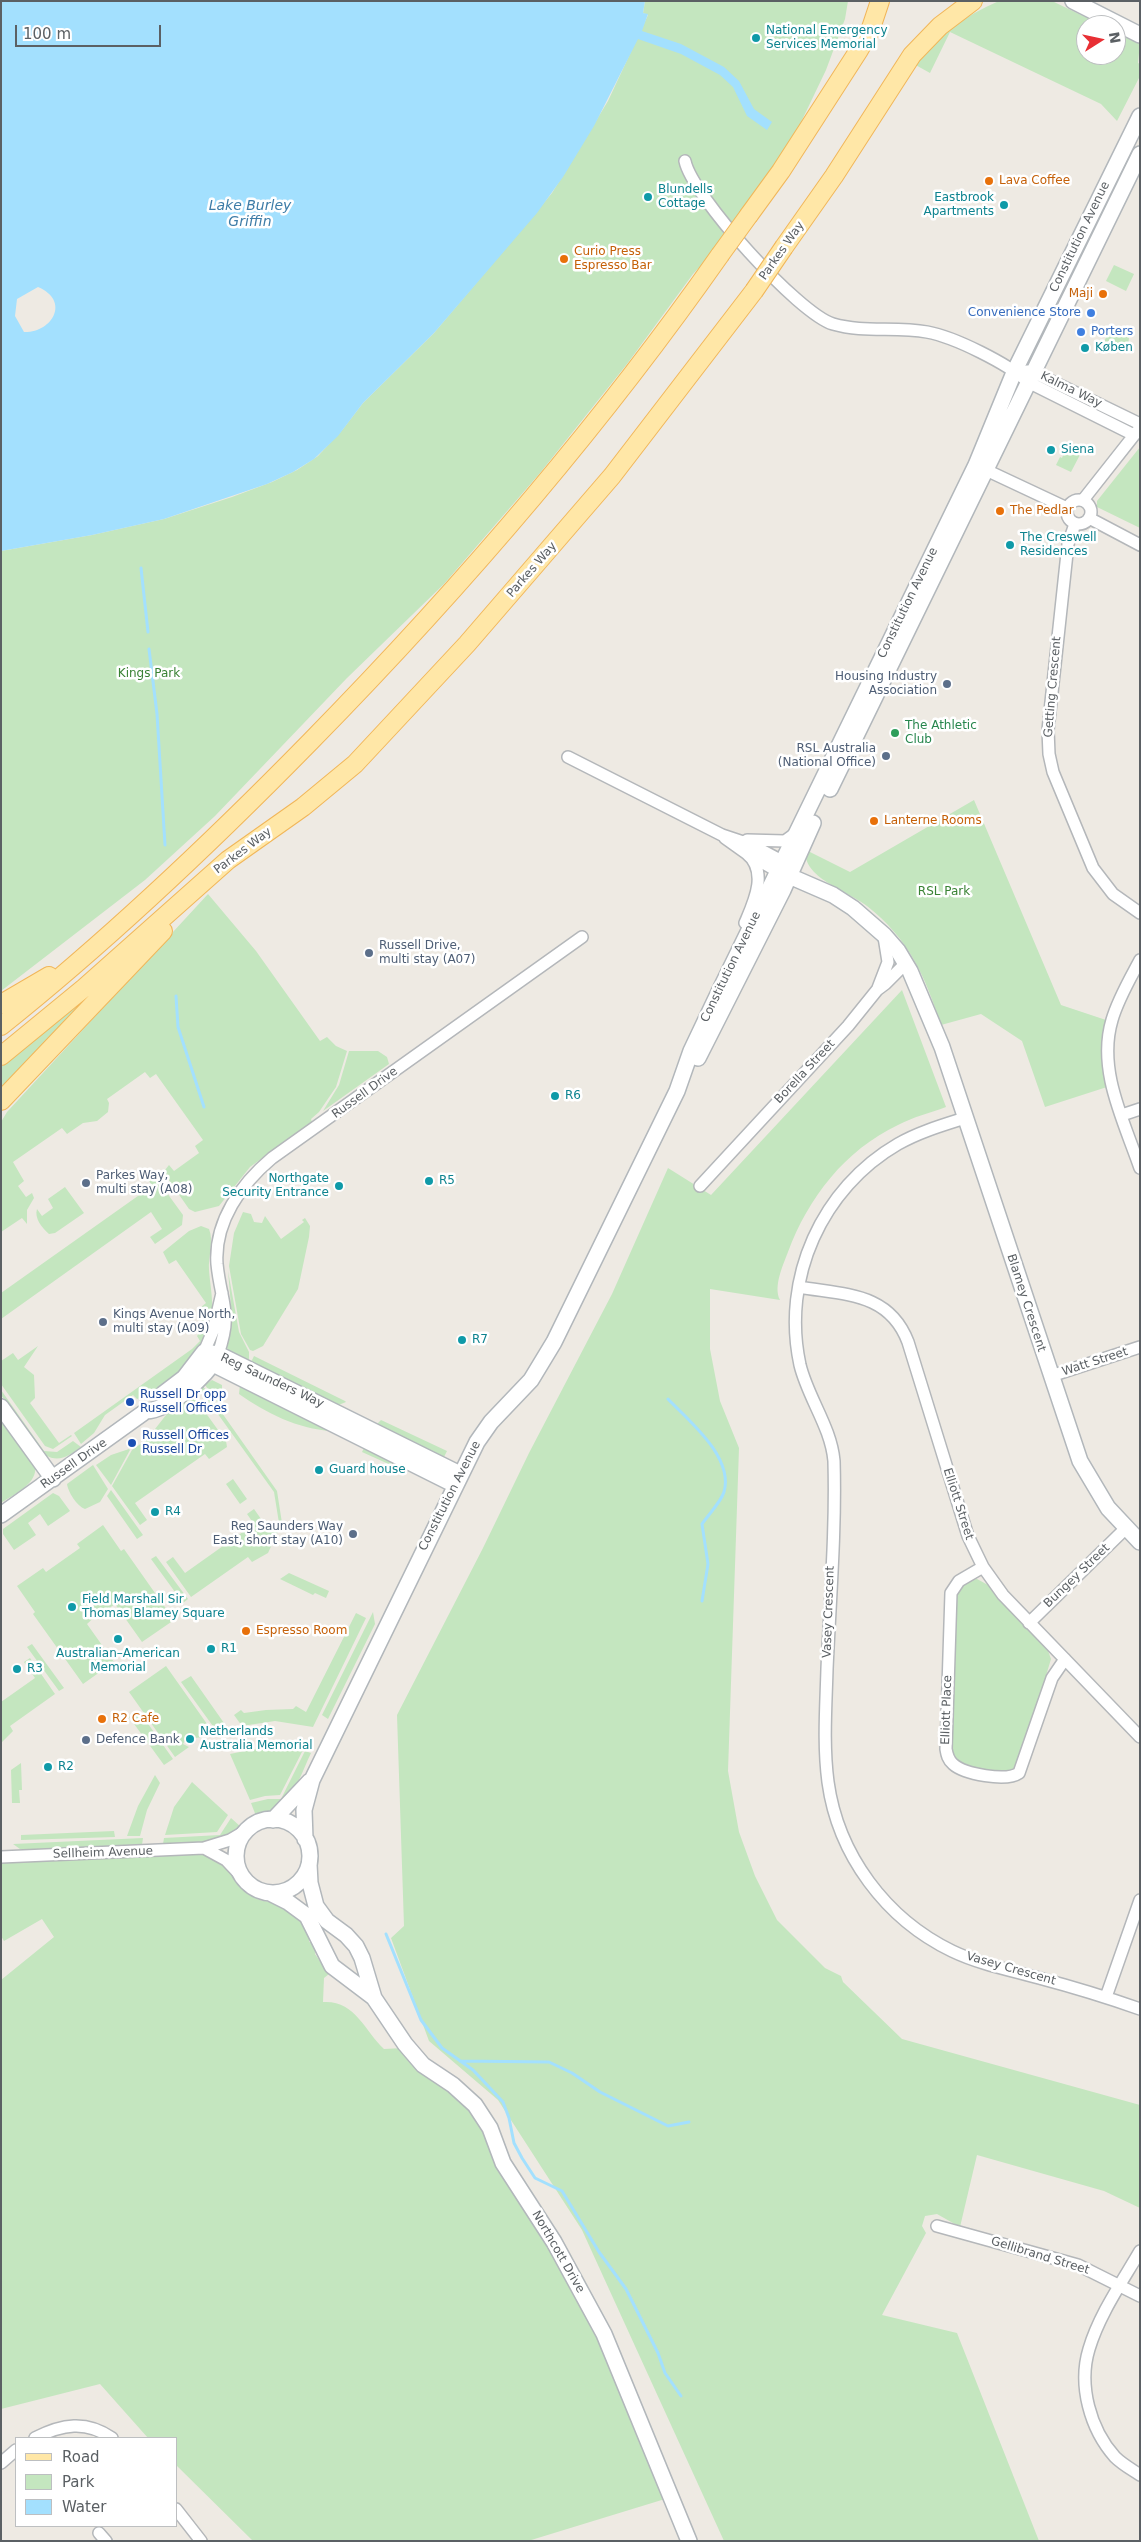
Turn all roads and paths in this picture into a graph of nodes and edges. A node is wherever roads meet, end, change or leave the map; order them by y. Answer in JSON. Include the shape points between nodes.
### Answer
{"nodes":[{"id":1,"x":973,"y":1,"type":"edge"},
{"id":2,"x":1073,"y":1,"type":"edge"},
{"id":3,"x":877,"y":7,"type":"edge"},
{"id":4,"x":1140,"y":35,"type":"edge"},
{"id":5,"x":1140,"y":116,"type":"edge"},
{"id":6,"x":1140,"y":154,"type":"edge"},
{"id":7,"x":685,"y":161,"type":"dead end"},
{"id":8,"x":1015,"y":370,"type":"junction"},
{"id":9,"x":1031,"y":377,"type":"junction"},
{"id":10,"x":1138,"y":429,"type":"edge"},
{"id":11,"x":986,"y":470,"type":"junction"},
{"id":12,"x":1083,"y":500,"type":"junction"},
{"id":13,"x":1068,"y":508,"type":"junction"},
{"id":14,"x":1090,"y":518,"type":"junction"},
{"id":15,"x":1075,"y":524,"type":"junction"},
{"id":16,"x":1140,"y":545,"type":"edge"},
{"id":17,"x":868,"y":699,"type":"junction"},
{"id":18,"x":568,"y":757,"type":"dead end"},
{"id":19,"x":801,"y":826,"type":"junction"},
{"id":20,"x":722,"y":835,"type":"junction"},
{"id":21,"x":738,"y":839,"type":"junction"},
{"id":22,"x":746,"y":853,"type":"junction"},
{"id":23,"x":785,"y":869,"type":"junction"},
{"id":24,"x":205,"y":881,"type":"junction"},
{"id":25,"x":1140,"y":914,"type":"edge"},
{"id":26,"x":115,"y":930,"type":"junction"},
{"id":27,"x":884,"y":935,"type":"junction"},
{"id":28,"x":582,"y":937,"type":"dead end"},
{"id":29,"x":740,"y":947,"type":"junction"},
{"id":30,"x":1140,"y":960,"type":"edge"},
{"id":31,"x":908,"y":961,"type":"junction"},
{"id":32,"x":877,"y":990,"type":"junction"},
{"id":33,"x":1,"y":1004,"type":"edge"},
{"id":34,"x":1,"y":1026,"type":"edge"},
{"id":35,"x":1,"y":1056,"type":"edge"},
{"id":36,"x":677,"y":1091,"type":"junction"},
{"id":37,"x":1,"y":1101,"type":"edge"},
{"id":38,"x":1140,"y":1109,"type":"edge"},
{"id":39,"x":1122,"y":1115,"type":"junction"},
{"id":40,"x":965,"y":1118,"type":"junction"},
{"id":41,"x":1140,"y":1168,"type":"edge"},
{"id":42,"x":700,"y":1186,"type":"dead end"},
{"id":43,"x":799,"y":1287,"type":"junction"},
{"id":44,"x":1140,"y":1347,"type":"edge"},
{"id":45,"x":212,"y":1357,"type":"junction"},
{"id":46,"x":1051,"y":1376,"type":"junction"},
{"id":47,"x":1,"y":1407,"type":"edge"},
{"id":48,"x":53,"y":1479,"type":"junction"},
{"id":49,"x":458,"y":1479,"type":"junction"},
{"id":50,"x":1,"y":1515,"type":"edge"},
{"id":51,"x":1125,"y":1528,"type":"junction"},
{"id":52,"x":1140,"y":1542,"type":"edge"},
{"id":53,"x":983,"y":1567,"type":"junction"},
{"id":54,"x":1029,"y":1623,"type":"junction"},
{"id":55,"x":1065,"y":1659,"type":"junction"},
{"id":56,"x":1140,"y":1737,"type":"edge"},
{"id":57,"x":312,"y":1780,"type":"junction"},
{"id":58,"x":273,"y":1820,"type":"junction"},
{"id":59,"x":247,"y":1830,"type":"junction"},
{"id":60,"x":305,"y":1839,"type":"junction"},
{"id":61,"x":204,"y":1848,"type":"junction"},
{"id":62,"x":1,"y":1857,"type":"edge"},
{"id":63,"x":309,"y":1864,"type":"junction"},
{"id":64,"x":242,"y":1877,"type":"junction"},
{"id":65,"x":268,"y":1893,"type":"junction"},
{"id":66,"x":1140,"y":1900,"type":"edge"},
{"id":67,"x":1106,"y":1997,"type":"junction"},
{"id":68,"x":374,"y":1998,"type":"junction"},
{"id":69,"x":1140,"y":2009,"type":"edge"},
{"id":70,"x":937,"y":2226,"type":"dead end"},
{"id":71,"x":1140,"y":2251,"type":"edge"},
{"id":72,"x":1121,"y":2285,"type":"junction"},
{"id":73,"x":1140,"y":2296,"type":"edge"},
{"id":74,"x":37,"y":2437,"type":"edge"},
{"id":75,"x":110,"y":2437,"type":"edge"},
{"id":76,"x":15,"y":2451,"type":"edge"},
{"id":77,"x":1,"y":2463,"type":"edge"},
{"id":78,"x":1140,"y":2475,"type":"edge"},
{"id":79,"x":178,"y":2511,"type":"edge"},
{"id":80,"x":201,"y":2541,"type":"edge"},
{"id":81,"x":689,"y":2541,"type":"edge"}],
"edges":[{"from":1,"to":24,"type":"main road","name":"Parkes Way","bridge":true,"via":[[940,26],[912,55],[754,291],[612,476],[537,564],[354,764]]},
{"from":2,"to":4,"type":"street"},
{"from":3,"to":26,"type":"main road","name":"Parkes Way","bridge":true,"via":[[866,39],[845,73],[749,215],[611,402],[459,585],[357,695],[268,786]]},
{"from":5,"to":8,"type":"street","name":"Constitution Avenue"},
{"from":6,"to":9,"type":"street","name":"Constitution Avenue"},
{"from":7,"to":8,"type":"street","name":"Kalma Way","via":[[716,216],[810,312],[849,328],[927,332],[950,339]]},
{"from":8,"to":9,"type":"street","name":"Kalma Way"},
{"from":8,"to":17,"type":"street","name":"Constitution Avenue","via":[[976,465]]},
{"from":9,"to":10,"type":"street","name":"Kalma Way"},
{"from":9,"to":11,"type":"street","name":"Constitution Avenue"},
{"from":10,"to":12,"type":"street"},
{"from":11,"to":13,"type":"street"},
{"from":11,"to":17,"type":"street","name":"Constitution Avenue"},
{"from":12,"to":13,"type":"street","via":[[1075,500]]},
{"from":12,"to":14,"type":"street","via":[[1090,508]]},
{"from":13,"to":15,"type":"street","via":[[1067,515]]},
{"from":14,"to":15,"type":"street"},
{"from":14,"to":16,"type":"street"},
{"from":15,"to":25,"type":"street","name":"Getting Crescent","via":[[1068,544],[1048,730],[1049,754],[1056,780],[1095,872],[1114,894]]},
{"from":17,"to":19,"type":"street","name":"Constitution Avenue"},
{"from":17,"to":23,"type":"street","name":"Constitution Avenue"},
{"from":18,"to":20,"type":"street"},
{"from":19,"to":21,"type":"street","via":[[785,841]]},
{"from":19,"to":23,"type":"street","name":"Constitution Avenue"},
{"from":20,"to":21,"type":"street"},
{"from":20,"to":22,"type":"street"},
{"from":21,"to":23,"type":"street"},
{"from":22,"to":23,"type":"street"},
{"from":22,"to":29,"type":"street","via":[[758,874],[757,892],[742,931]]},
{"from":23,"to":27,"type":"street","name":"Blamey Crescent","via":[[843,901]]},
{"from":23,"to":29,"type":"street","name":"Constitution Avenue"},
{"from":23,"to":31,"type":"street","name":"Blamey Crescent","via":[[862,907],[890,933]]},
{"from":23,"to":36,"type":"street","name":"Constitution Avenue","via":[[699,1057]]},
{"from":24,"to":35,"type":"main road","name":"Parkes Way"},
{"from":24,"to":37,"type":"main road","via":[[151,944]]},
{"from":26,"to":33,"type":"main road"},
{"from":26,"to":34,"type":"main road","name":"Parkes Way"},
{"from":27,"to":31,"type":"street","name":"Blamey Crescent"},
{"from":27,"to":32,"type":"street","via":[[888,962]]},
{"from":28,"to":45,"type":"street","name":"Russell Drive","via":[[253,1174],[234,1200],[222,1228],[217,1257],[222,1293]]},
{"from":29,"to":36,"type":"street","name":"Constitution Avenue","via":[[691,1051]]},
{"from":30,"to":39,"type":"street","via":[[1114,1013],[1108,1039],[1108,1070]]},
{"from":31,"to":32,"type":"street","name":"Borella Street"},
{"from":31,"to":40,"type":"street","name":"Blamey Crescent"},
{"from":32,"to":42,"type":"street","name":"Borella Street","via":[[848,1026]]},
{"from":36,"to":49,"type":"street","name":"Constitution Avenue","via":[[549,1352],[530,1380],[483,1432]]},
{"from":38,"to":39,"type":"street"},
{"from":39,"to":41,"type":"street"},
{"from":40,"to":43,"type":"street","name":"Vasey Crescent","via":[[899,1143],[870,1163],[847,1185],[812,1240]]},
{"from":40,"to":46,"type":"street","name":"Blamey Crescent"},
{"from":43,"to":53,"type":"street","name":"Elliott Street","via":[[868,1300],[886,1310],[899,1323],[910,1348],[968,1536]]},
{"from":43,"to":67,"type":"street","name":"Vasey Crescent","via":[[795,1315],[799,1356],[809,1391],[830,1438],[833,1456],[825,1756],[832,1806],[845,1843],[863,1874],[883,1899],[934,1941],[977,1961]]},
{"from":44,"to":46,"type":"street","name":"Watt Street"},
{"from":45,"to":48,"type":"street","name":"Russell Drive","via":[[154,1401],[146,1411]]},
{"from":45,"to":49,"type":"street","name":"Reg Saunders Way"},
{"from":46,"to":51,"type":"street","name":"Blamey Crescent","via":[[1082,1466],[1100,1498]]},
{"from":47,"to":48,"type":"street"},
{"from":48,"to":50,"type":"street","name":"Russell Drive"},
{"from":49,"to":57,"type":"street","name":"Constitution Avenue"},
{"from":51,"to":52,"type":"street","name":"Blamey Crescent"},
{"from":51,"to":54,"type":"street","name":"Bungey Street"},
{"from":53,"to":54,"type":"street","name":"Elliott Street"},
{"from":53,"to":55,"type":"street","name":"Elliott Place","via":[[958,1582],[951,1594],[946,1749],[949,1760],[960,1768],[999,1778],[1011,1778],[1019,1773],[1052,1678]]},
{"from":54,"to":55,"type":"street","name":"Elliott Street"},
{"from":55,"to":56,"type":"street","name":"Elliott Street"},
{"from":57,"to":58,"type":"street","name":"Constitution Avenue"},
{"from":57,"to":60,"type":"street","name":"Constitution Avenue","via":[[304,1810]]},
{"from":58,"to":59,"type":"street"},
{"from":58,"to":60,"type":"street","via":[[294,1826]]},
{"from":59,"to":61,"type":"street","name":"Sellheim Avenue","via":[[230,1840]]},
{"from":59,"to":64,"type":"street","via":[[238,1844],[236,1855]]},
{"from":60,"to":63,"type":"street"},
{"from":61,"to":62,"type":"street","name":"Sellheim Avenue"},
{"from":61,"to":64,"type":"street","via":[[226,1860]]},
{"from":63,"to":65,"type":"street","via":[[296,1885],[282,1892]]},
{"from":63,"to":68,"type":"street","name":"Northcott Drive","via":[[310,1883],[319,1911],[356,1946]]},
{"from":64,"to":65,"type":"street","via":[[254,1888]]},
{"from":65,"to":68,"type":"street","name":"Northcott Drive","via":[[305,1914],[332,1966]]},
{"from":66,"to":67,"type":"street"},
{"from":67,"to":69,"type":"street","name":"Vasey Crescent"},
{"from":68,"to":81,"type":"street","name":"Northcott Drive","via":[[423,2066],[461,2092],[475,2105],[490,2128],[503,2163],[554,2242],[604,2334]]},
{"from":70,"to":72,"type":"street","name":"Gellibrand Street","via":[[1064,2260]]},
{"from":71,"to":72,"type":"street"},
{"from":72,"to":73,"type":"street","name":"Gellibrand Street"},
{"from":72,"to":78,"type":"street","via":[[1089,2349],[1086,2388],[1093,2418],[1105,2444],[1119,2461]]},
{"from":74,"to":75,"type":"street","via":[[66,2425],[94,2428]]},
{"from":76,"to":77,"type":"street"},
{"from":79,"to":80,"type":"street"}]}
